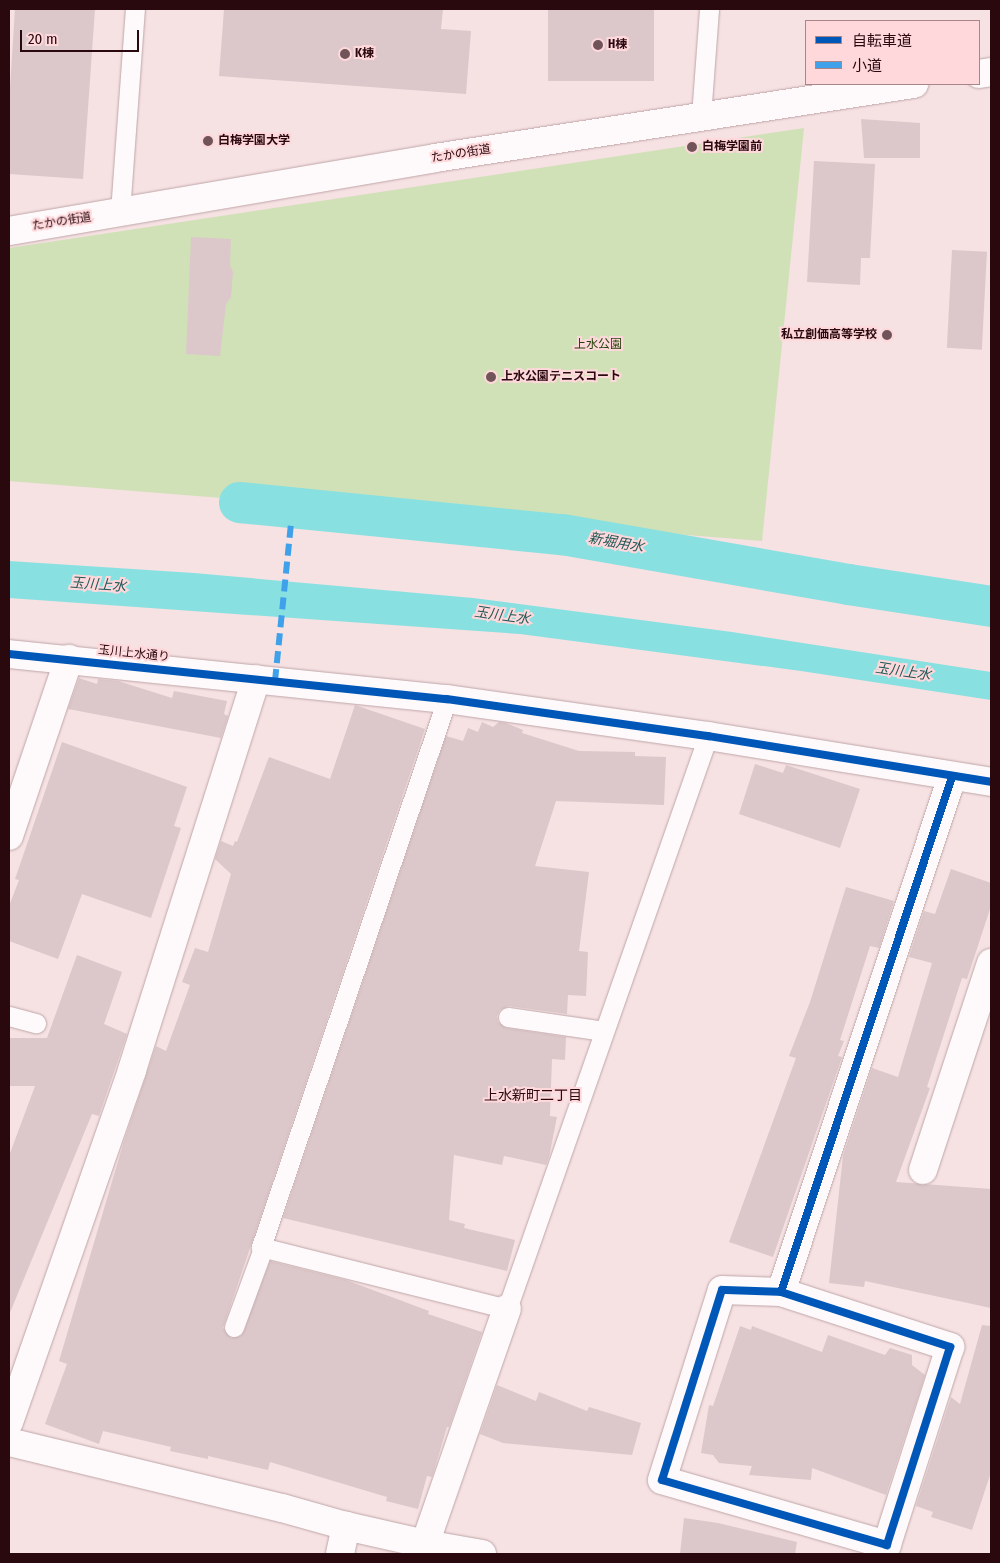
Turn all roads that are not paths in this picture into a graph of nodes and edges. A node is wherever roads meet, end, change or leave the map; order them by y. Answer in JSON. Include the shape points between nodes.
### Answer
{"nodes":[{"id":1,"x":134,"y":9,"type":"edge"},
{"id":2,"x":709,"y":9,"type":"edge"},
{"id":3,"x":907,"y":85,"type":"edge"},
{"id":4,"x":701,"y":116,"type":"junction"},
{"id":5,"x":120,"y":212,"type":"junction"},
{"id":6,"x":9,"y":231,"type":"edge"},
{"id":7,"x":9,"y":654,"type":"edge"},
{"id":8,"x":69,"y":659,"type":"junction"},
{"id":9,"x":256,"y":679,"type":"junction"},
{"id":10,"x":447,"y":699,"type":"junction"},
{"id":11,"x":708,"y":736,"type":"junction"},
{"id":12,"x":952,"y":777,"type":"junction"},
{"id":13,"x":991,"y":782,"type":"edge"},
{"id":14,"x":9,"y":836,"type":"edge"},
{"id":15,"x":991,"y":963,"type":"edge"},
{"id":16,"x":9,"y":1016,"type":"edge"},
{"id":17,"x":508,"y":1017,"type":"dead end"},
{"id":18,"x":36,"y":1023,"type":"dead end"},
{"id":19,"x":604,"y":1031,"type":"junction"},
{"id":20,"x":923,"y":1170,"type":"dead end"},
{"id":21,"x":263,"y":1248,"type":"junction"},
{"id":22,"x":781,"y":1292,"type":"junction"},
{"id":23,"x":507,"y":1310,"type":"junction"},
{"id":24,"x":234,"y":1327,"type":"dead end"},
{"id":25,"x":9,"y":1422,"type":"edge"},
{"id":26,"x":9,"y":1442,"type":"edge"},
{"id":27,"x":346,"y":1526,"type":"junction"},
{"id":28,"x":425,"y":1544,"type":"junction"},
{"id":29,"x":340,"y":1554,"type":"edge"},
{"id":30,"x":482,"y":1554,"type":"edge"}],
"edges":[{"from":1,"to":5,"type":"lane"},
{"from":2,"to":4,"type":"lane"},
{"from":3,"to":4,"type":"street","name":"たかの街道"},
{"from":4,"to":5,"type":"street","name":"たかの街道","via":[[425,159]]},
{"from":5,"to":6,"type":"street","name":"たかの街道"},
{"from":7,"to":8,"type":"street","name":"玉川上水通り"},
{"from":8,"to":9,"type":"street","name":"玉川上水通り"},
{"from":8,"to":14,"type":"street"},
{"from":9,"to":10,"type":"street","name":"玉川上水通り"},
{"from":9,"to":25,"type":"street","via":[[132,1070]]},
{"from":10,"to":11,"type":"street","name":"玉川上水通り"},
{"from":10,"to":21,"type":"lane"},
{"from":11,"to":12,"type":"street","name":"玉川上水通り"},
{"from":11,"to":19,"type":"lane"},
{"from":12,"to":13,"type":"street","name":"玉川上水通り"},
{"from":12,"to":22,"type":"street"},
{"from":15,"to":20,"type":"street"},
{"from":16,"to":18,"type":"lane"},
{"from":17,"to":19,"type":"lane"},
{"from":19,"to":23,"type":"lane"},
{"from":21,"to":23,"type":"lane"},
{"from":21,"to":24,"type":"lane"},
{"from":22,"to":22,"type":"street","via":[[950,1347],[887,1546],[662,1480],[722,1290]]},
{"from":23,"to":28,"type":"street"},
{"from":26,"to":27,"type":"street"},
{"from":27,"to":28,"type":"street"},
{"from":27,"to":29,"type":"street"},
{"from":28,"to":30,"type":"street"}]}
